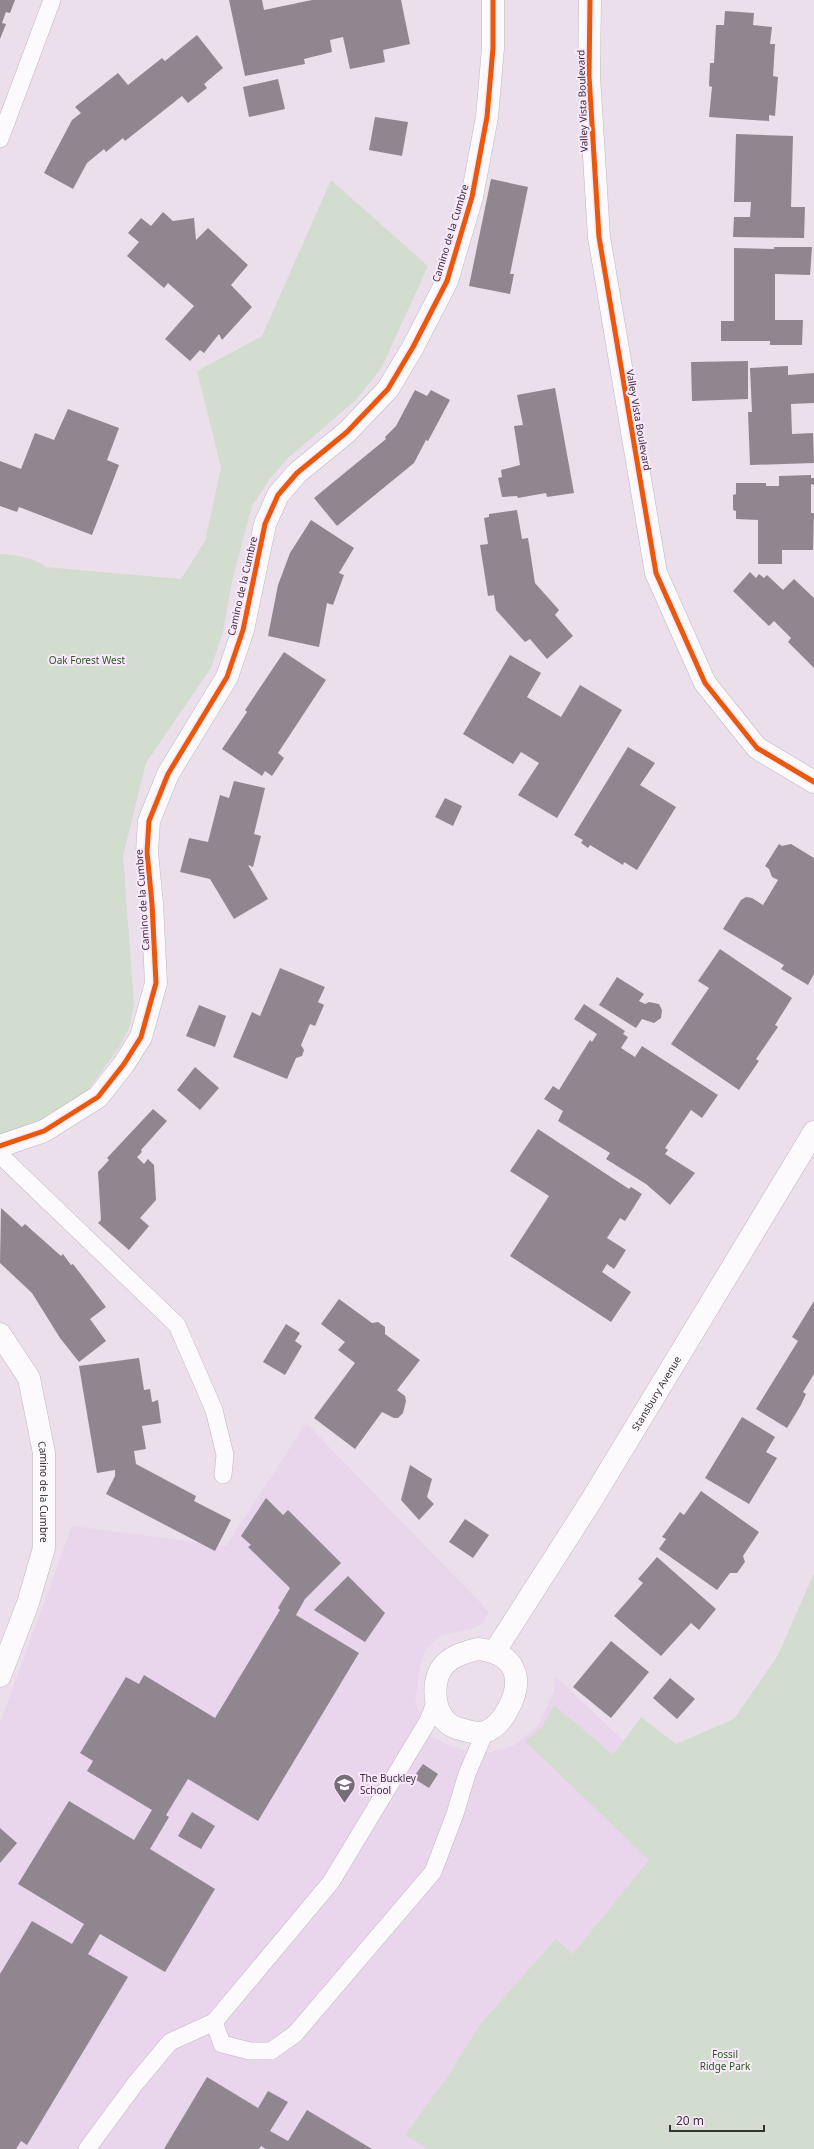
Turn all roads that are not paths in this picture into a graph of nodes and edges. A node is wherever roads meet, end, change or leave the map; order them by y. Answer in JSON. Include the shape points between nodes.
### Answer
{"nodes":[{"id":1,"x":52,"y":0,"type":"edge"},
{"id":2,"x":493,"y":0,"type":"edge"},
{"id":3,"x":590,"y":0,"type":"edge"},
{"id":4,"x":0,"y":139,"type":"edge"},
{"id":5,"x":814,"y":782,"type":"edge"},
{"id":6,"x":814,"y":1132,"type":"edge"},
{"id":7,"x":0,"y":1146,"type":"edge"},
{"id":8,"x":0,"y":1155,"type":"edge"},
{"id":9,"x":0,"y":1334,"type":"edge"},
{"id":10,"x":223,"y":1475,"type":"dead end"},
{"id":11,"x":495,"y":1651,"type":"junction"},
{"id":12,"x":0,"y":1676,"type":"edge"},
{"id":13,"x":435,"y":1703,"type":"junction"},
{"id":14,"x":485,"y":1732,"type":"junction"},
{"id":15,"x":214,"y":2022,"type":"junction"},
{"id":16,"x":87,"y":2149,"type":"edge"}],
"edges":[{"from":1,"to":4,"type":"lane"},
{"from":2,"to":7,"type":"street","name":"Camino de la Cumbre","via":[[493,48],[487,118],[472,197],[447,281],[388,389],[347,432],[297,473],[278,495],[265,524],[243,630],[227,678],[168,774],[149,821],[147,852],[156,983],[141,1037],[124,1064],[98,1096],[44,1131]]},
{"from":3,"to":5,"type":"street","name":"Valley Vista Boulevard","via":[[589,76],[598,237],[656,572],[705,683],[758,748]]},
{"from":6,"to":11,"type":"street","name":"Stansbury Avenue","via":[[591,1501]]},
{"from":8,"to":10,"type":"lane","via":[[177,1325],[214,1410],[225,1455]]},
{"from":9,"to":12,"type":"street","name":"Camino de la Cumbre","via":[[29,1378],[44,1453],[44,1548],[28,1603]]},
{"from":11,"to":13,"type":"street","via":[[478,1649],[466,1652],[444,1665],[437,1683]]},
{"from":11,"to":14,"type":"street","via":[[510,1664],[518,1688],[496,1727]]},
{"from":13,"to":14,"type":"street","via":[[444,1720],[452,1726],[476,1733]]},
{"from":13,"to":15,"type":"lane","via":[[428,1721],[331,1882]]},
{"from":14,"to":15,"type":"lane","via":[[467,1774],[433,1872],[295,2034],[271,2051],[250,2051],[222,2044]]},
{"from":15,"to":16,"type":"lane","via":[[170,2042]]}]}
